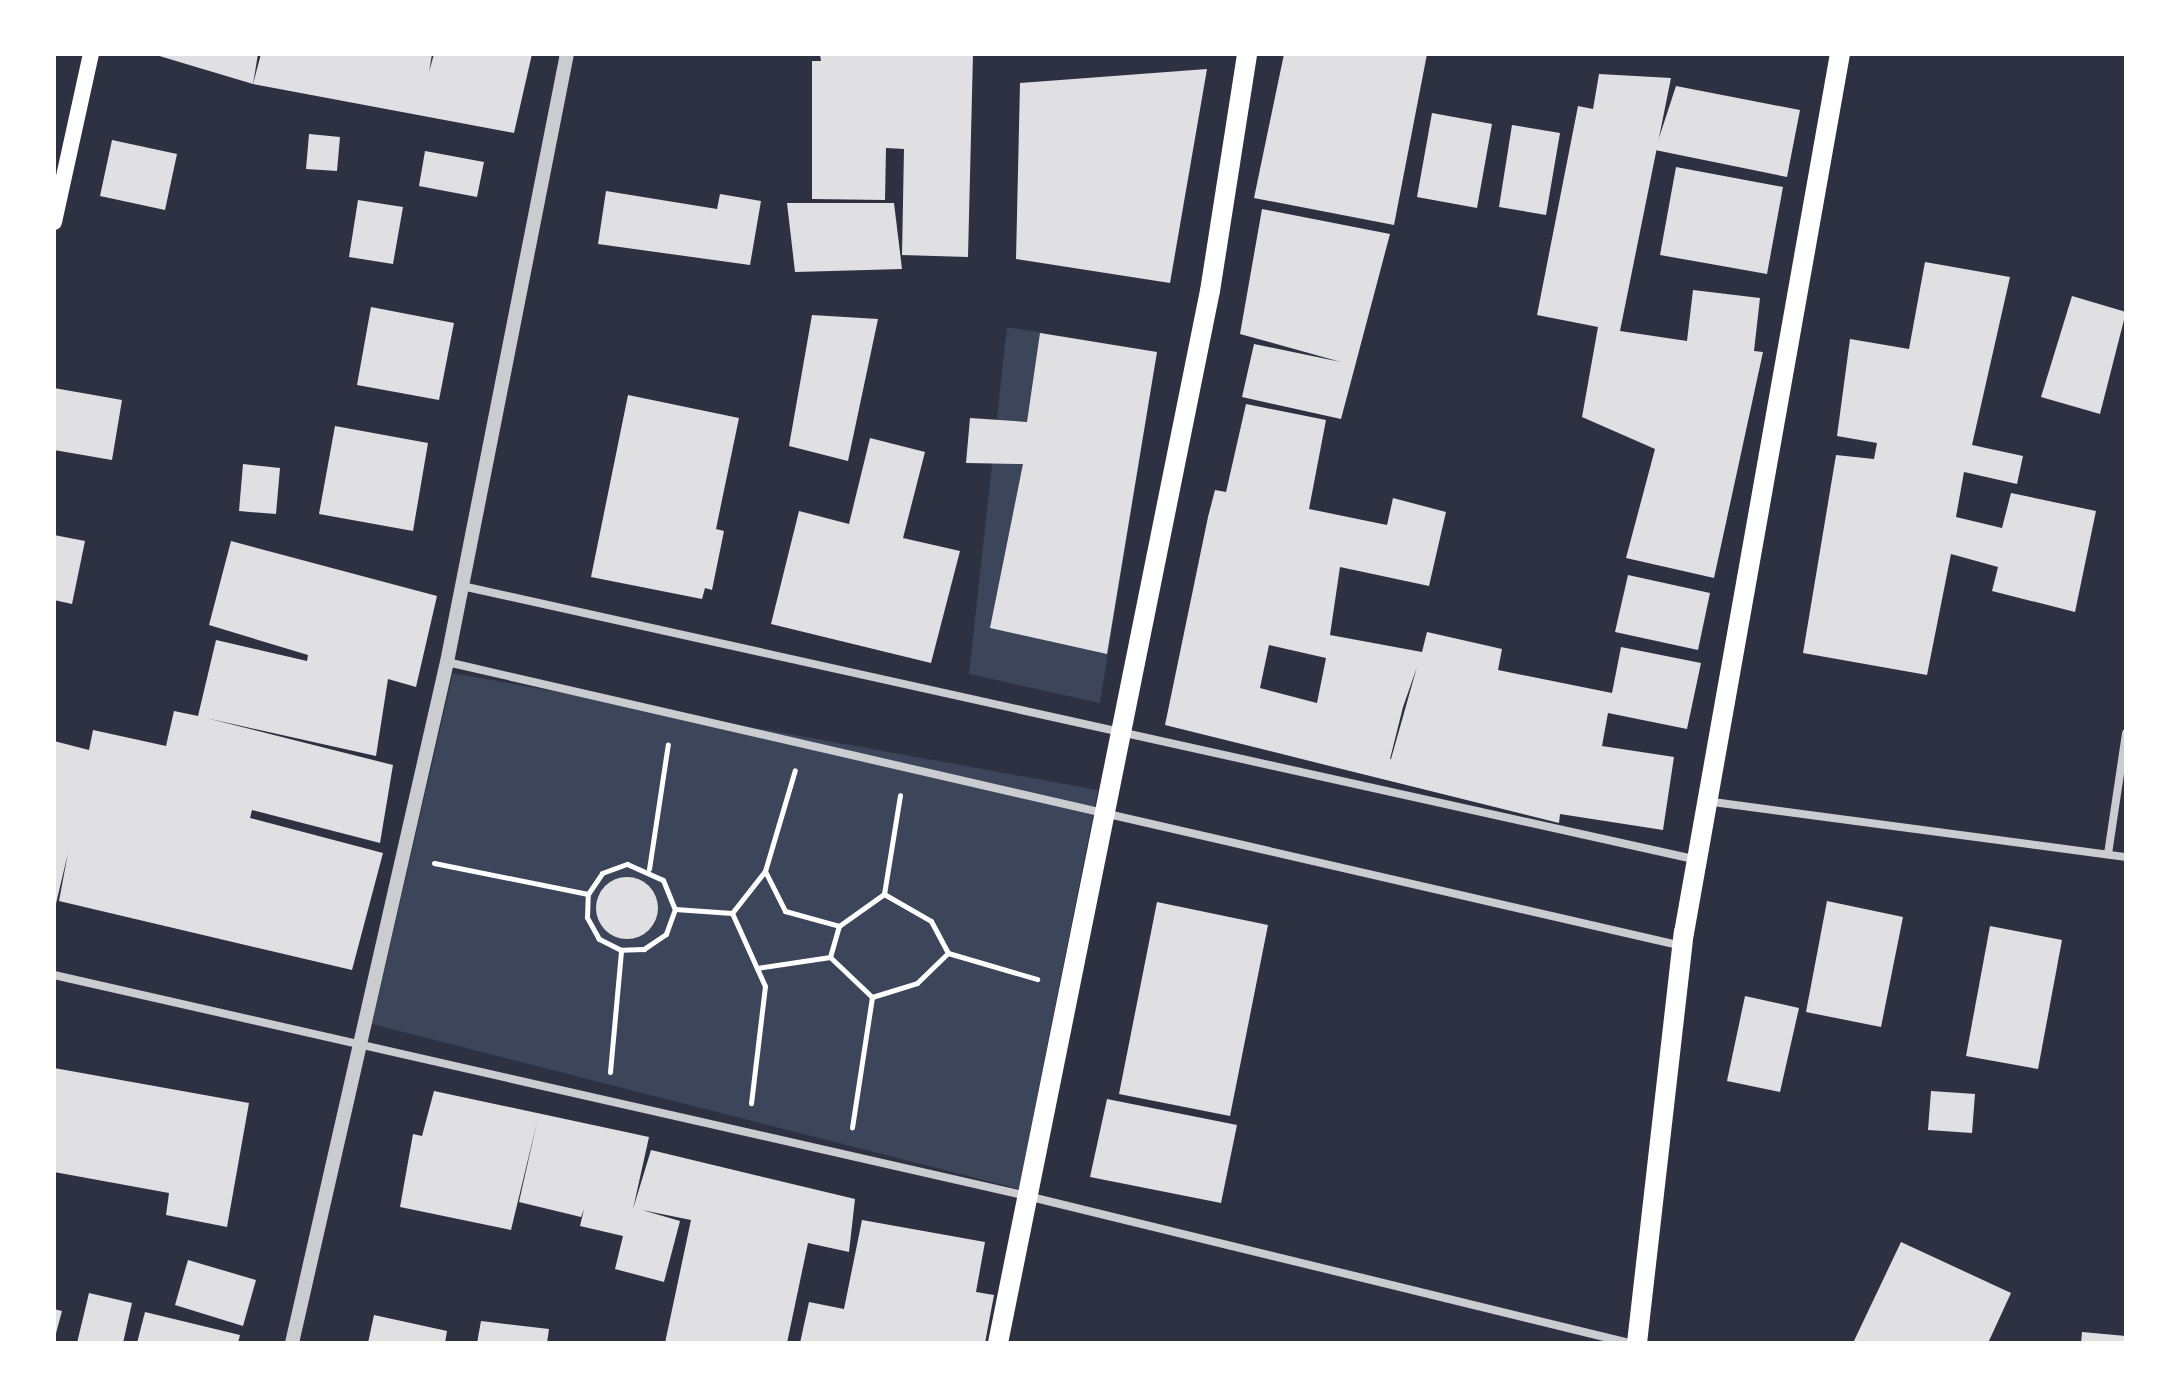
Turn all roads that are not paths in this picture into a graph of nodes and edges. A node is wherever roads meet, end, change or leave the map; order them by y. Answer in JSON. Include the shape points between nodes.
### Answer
{"nodes":[{"id":1,"x":91,"y":54,"type":"edge"},
{"id":2,"x":567,"y":54,"type":"edge"},
{"id":3,"x":1247,"y":54,"type":"edge"},
{"id":4,"x":1840,"y":54,"type":"edge"},
{"id":5,"x":54,"y":222,"type":"edge"},
{"id":6,"x":462,"y":586,"type":"junction"},
{"id":7,"x":447,"y":662,"type":"junction"},
{"id":8,"x":1117,"y":731,"type":"junction"},
{"id":9,"x":2126,"y":733,"type":"edge"},
{"id":10,"x":1713,"y":802,"type":"junction"},
{"id":11,"x":1100,"y":813,"type":"junction"},
{"id":12,"x":2108,"y":854,"type":"junction"},
{"id":13,"x":2126,"y":857,"type":"edge"},
{"id":14,"x":1699,"y":860,"type":"junction"},
{"id":15,"x":1683,"y":946,"type":"junction"},
{"id":16,"x":54,"y":975,"type":"edge"},
{"id":17,"x":360,"y":1045,"type":"junction"},
{"id":18,"x":1023,"y":1195,"type":"junction"},
{"id":19,"x":292,"y":1343,"type":"edge"},
{"id":20,"x":998,"y":1343,"type":"edge"},
{"id":21,"x":1629,"y":1343,"type":"edge"},
{"id":22,"x":1637,"y":1343,"type":"edge"}],
"edges":[{"from":1,"to":5,"type":"main road"},
{"from":2,"to":6,"type":"street"},
{"from":3,"to":8,"type":"main road","via":[[1210,291]]},
{"from":4,"to":10,"type":"main road"},
{"from":6,"to":7,"type":"street"},
{"from":6,"to":8,"type":"street"},
{"from":7,"to":11,"type":"street"},
{"from":7,"to":17,"type":"street"},
{"from":8,"to":11,"type":"main road"},
{"from":8,"to":14,"type":"street"},
{"from":9,"to":12,"type":"street"},
{"from":10,"to":12,"type":"street"},
{"from":10,"to":14,"type":"main road"},
{"from":11,"to":15,"type":"street"},
{"from":11,"to":18,"type":"main road"},
{"from":12,"to":13,"type":"street"},
{"from":14,"to":15,"type":"main road"},
{"from":15,"to":22,"type":"main road"},
{"from":16,"to":17,"type":"street"},
{"from":17,"to":18,"type":"street"},
{"from":17,"to":19,"type":"street"},
{"from":18,"to":20,"type":"main road"},
{"from":18,"to":21,"type":"street"}]}
